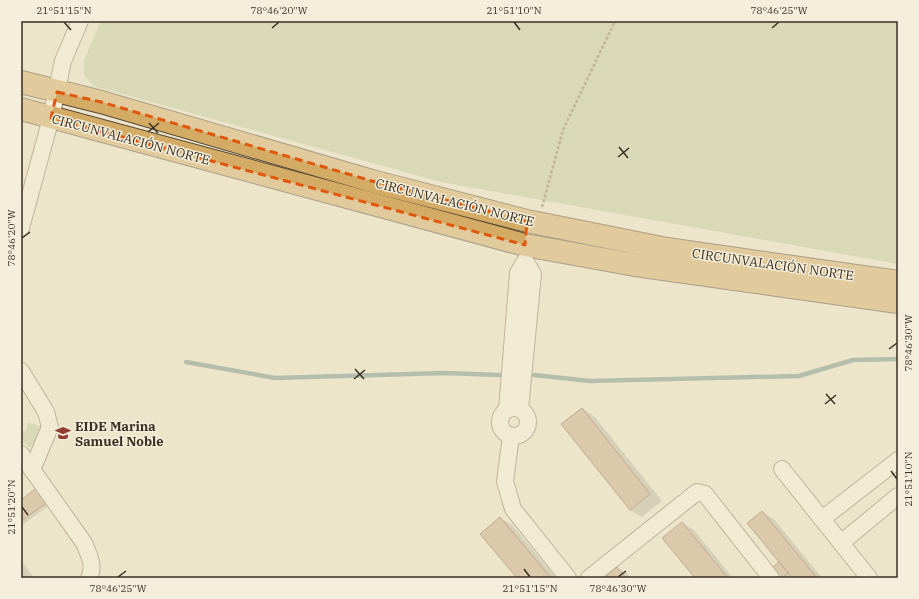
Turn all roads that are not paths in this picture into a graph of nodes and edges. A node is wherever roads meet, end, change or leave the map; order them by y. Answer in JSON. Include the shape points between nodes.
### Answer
{"nodes":[{"id":1,"x":80,"y":21,"type":"edge"},
{"id":2,"x":21,"y":82,"type":"edge"},
{"id":3,"x":58,"y":92,"type":"junction"},
{"id":4,"x":21,"y":109,"type":"edge"},
{"id":5,"x":51,"y":118,"type":"junction"},
{"id":6,"x":532,"y":222,"type":"junction"},
{"id":7,"x":21,"y":228,"type":"edge"},
{"id":8,"x":525,"y":253,"type":"junction"},
{"id":9,"x":898,"y":282,"type":"edge"},
{"id":10,"x":898,"y":302,"type":"edge"},
{"id":11,"x":21,"y":371,"type":"edge"},
{"id":12,"x":513,"y":410,"type":"junction"},
{"id":13,"x":511,"y":436,"type":"junction"},
{"id":14,"x":21,"y":454,"type":"edge"},
{"id":15,"x":898,"y":460,"type":"edge"},
{"id":16,"x":782,"y":469,"type":"dead end"},
{"id":17,"x":32,"y":470,"type":"junction"},
{"id":18,"x":898,"y":496,"type":"edge"},
{"id":19,"x":822,"y":519,"type":"junction"},
{"id":20,"x":841,"y":543,"type":"junction"},
{"id":21,"x":89,"y":578,"type":"edge"},
{"id":22,"x":568,"y":578,"type":"edge"},
{"id":23,"x":590,"y":578,"type":"edge"},
{"id":24,"x":771,"y":578,"type":"edge"},
{"id":25,"x":869,"y":578,"type":"edge"}],
"edges":[{"from":1,"to":3,"type":"street","via":[[64,61]]},
{"from":2,"to":3,"type":"highway","name":"CIRCUNVALACIÓN NORTE"},
{"from":3,"to":5,"type":"street"},
{"from":3,"to":6,"type":"highway","name":"CIRCUNVALACIÓN NORTE","via":[[101,102],[372,181]]},
{"from":4,"to":5,"type":"highway","name":"CIRCUNVALACIÓN NORTE"},
{"from":5,"to":7,"type":"street"},
{"from":5,"to":8,"type":"highway","name":"CIRCUNVALACIÓN NORTE"},
{"from":6,"to":8,"type":"highway"},
{"from":6,"to":9,"type":"highway","name":"CIRCUNVALACIÓN NORTE","via":[[667,249]]},
{"from":8,"to":10,"type":"highway","name":"CIRCUNVALACIÓN NORTE","via":[[635,265]]},
{"from":8,"to":12,"type":"street","via":[[532,274]]},
{"from":11,"to":17,"type":"street","via":[[46,412],[50,427]]},
{"from":12,"to":13,"type":"street","via":[[501,418],[503,431]]},
{"from":12,"to":13,"type":"street","via":[[526,415],[527,428],[520,435]]},
{"from":13,"to":22,"type":"street","via":[[505,481],[513,509]]},
{"from":14,"to":17,"type":"street"},
{"from":15,"to":19,"type":"street"},
{"from":16,"to":19,"type":"street"},
{"from":17,"to":21,"type":"street","via":[[84,543],[92,571]]},
{"from":18,"to":20,"type":"street"},
{"from":19,"to":20,"type":"street"},
{"from":20,"to":25,"type":"street"},
{"from":23,"to":24,"type":"street","via":[[697,492],[705,494]]}]}
